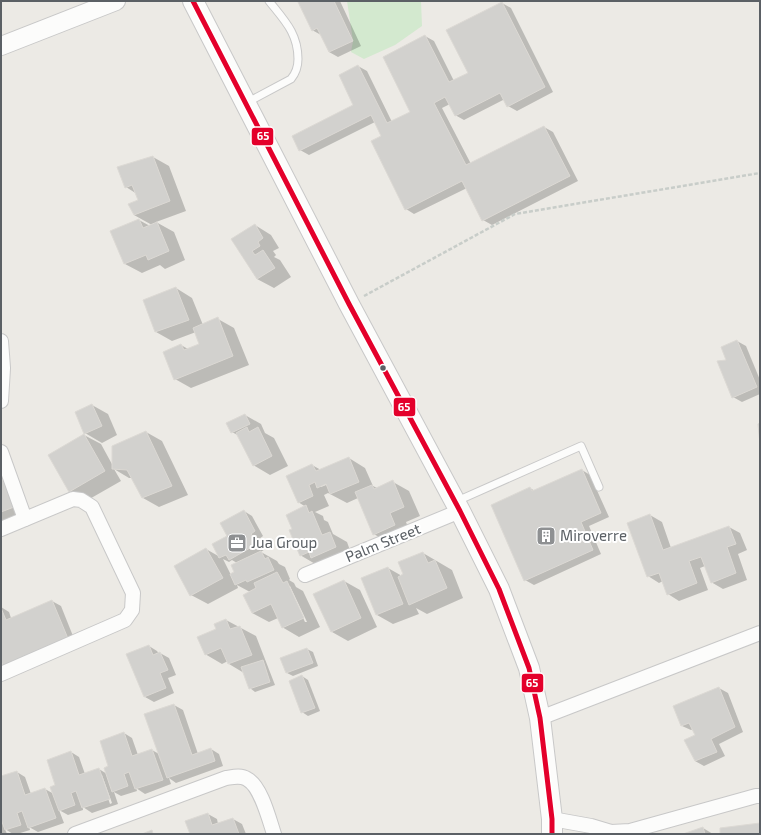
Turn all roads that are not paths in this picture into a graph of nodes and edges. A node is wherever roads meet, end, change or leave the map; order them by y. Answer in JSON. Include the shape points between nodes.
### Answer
{"nodes":[{"id":1,"x":116,"y":1,"type":"edge"},
{"id":2,"x":194,"y":1,"type":"edge"},
{"id":3,"x":269,"y":1,"type":"edge"},
{"id":4,"x":1,"y":46,"type":"edge"},
{"id":5,"x":246,"y":103,"type":"junction"},
{"id":6,"x":1,"y":341,"type":"edge"},
{"id":7,"x":1,"y":401,"type":"edge"},
{"id":8,"x":1,"y":452,"type":"edge"},
{"id":9,"x":599,"y":487,"type":"dead end"},
{"id":10,"x":458,"y":507,"type":"junction"},
{"id":11,"x":25,"y":519,"type":"junction"},
{"id":12,"x":1,"y":529,"type":"edge"},
{"id":13,"x":305,"y":575,"type":"dead end"},
{"id":14,"x":760,"y":634,"type":"edge"},
{"id":15,"x":1,"y":674,"type":"edge"},
{"id":16,"x":540,"y":718,"type":"junction"},
{"id":17,"x":760,"y":796,"type":"edge"},
{"id":18,"x":552,"y":827,"type":"edge"},
{"id":19,"x":75,"y":834,"type":"edge"},
{"id":20,"x":274,"y":834,"type":"edge"}],
"edges":[{"from":1,"to":4,"type":"street"},
{"from":2,"to":5,"type":"main road"},
{"from":3,"to":5,"type":"lane","via":[[295,36],[298,49],[296,73],[291,79]]},
{"from":5,"to":10,"type":"main road","via":[[349,304]]},
{"from":6,"to":7,"type":"street"},
{"from":8,"to":11,"type":"street"},
{"from":9,"to":10,"type":"lane","via":[[581,446]]},
{"from":10,"to":13,"type":"street","name":"Palm Street"},
{"from":10,"to":16,"type":"main road","via":[[499,590],[529,668]]},
{"from":11,"to":12,"type":"street"},
{"from":11,"to":15,"type":"street","via":[[73,499],[82,500],[92,507],[133,593],[132,610],[125,620]]},
{"from":14,"to":16,"type":"street"},
{"from":16,"to":18,"type":"main road"},
{"from":17,"to":18,"type":"street","via":[[630,831],[611,832],[591,826]]},
{"from":19,"to":20,"type":"street","via":[[226,778],[238,776],[247,778],[259,792]]}]}
